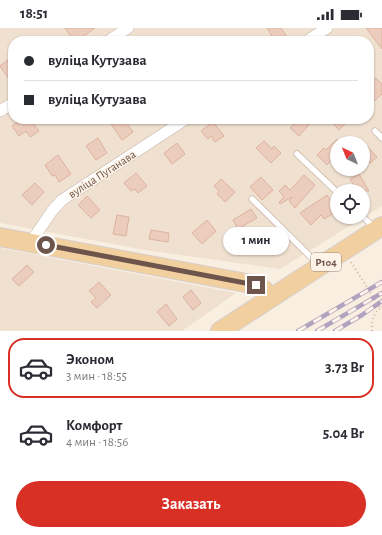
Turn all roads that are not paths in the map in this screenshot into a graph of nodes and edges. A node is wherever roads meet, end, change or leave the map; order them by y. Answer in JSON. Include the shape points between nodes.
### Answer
{"nodes":[{"id":1,"x":128,"y":28,"type":"edge"},
{"id":2,"x":328,"y":28,"type":"edge"},
{"id":3,"x":116,"y":36,"type":"edge"},
{"id":4,"x":315,"y":36,"type":"edge"},
{"id":5,"x":178,"y":124,"type":"edge"},
{"id":6,"x":375,"y":131,"type":"dead end"},
{"id":7,"x":382,"y":138,"type":"edge"},
{"id":8,"x":297,"y":154,"type":"dead end"},
{"id":9,"x":330,"y":185,"type":"edge"},
{"id":10,"x":252,"y":198,"type":"dead end"},
{"id":11,"x":370,"y":222,"type":"edge"},
{"id":12,"x":379,"y":228,"type":"edge"},
{"id":13,"x":0,"y":237,"type":"edge"},
{"id":14,"x":30,"y":242,"type":"junction"},
{"id":15,"x":320,"y":266,"type":"junction"},
{"id":16,"x":270,"y":298,"type":"junction"},
{"id":17,"x":220,"y":331,"type":"edge"}],
"edges":[{"from":1,"to":3,"type":"street"},
{"from":2,"to":4,"type":"street"},
{"from":5,"to":14,"type":"street","name":"вуліца Пуганава","via":[[62,200]]},
{"from":6,"to":7,"type":"lane"},
{"from":8,"to":9,"type":"lane"},
{"from":10,"to":15,"type":"lane"},
{"from":11,"to":12,"type":"lane"},
{"from":12,"to":15,"type":"main road","number":"Р104"},
{"from":13,"to":14,"type":"main road"},
{"from":14,"to":16,"type":"main road","via":[[256,285]]},
{"from":15,"to":16,"type":"main road","number":"Р104"},
{"from":16,"to":17,"type":"main road","number":"Р104"}]}
